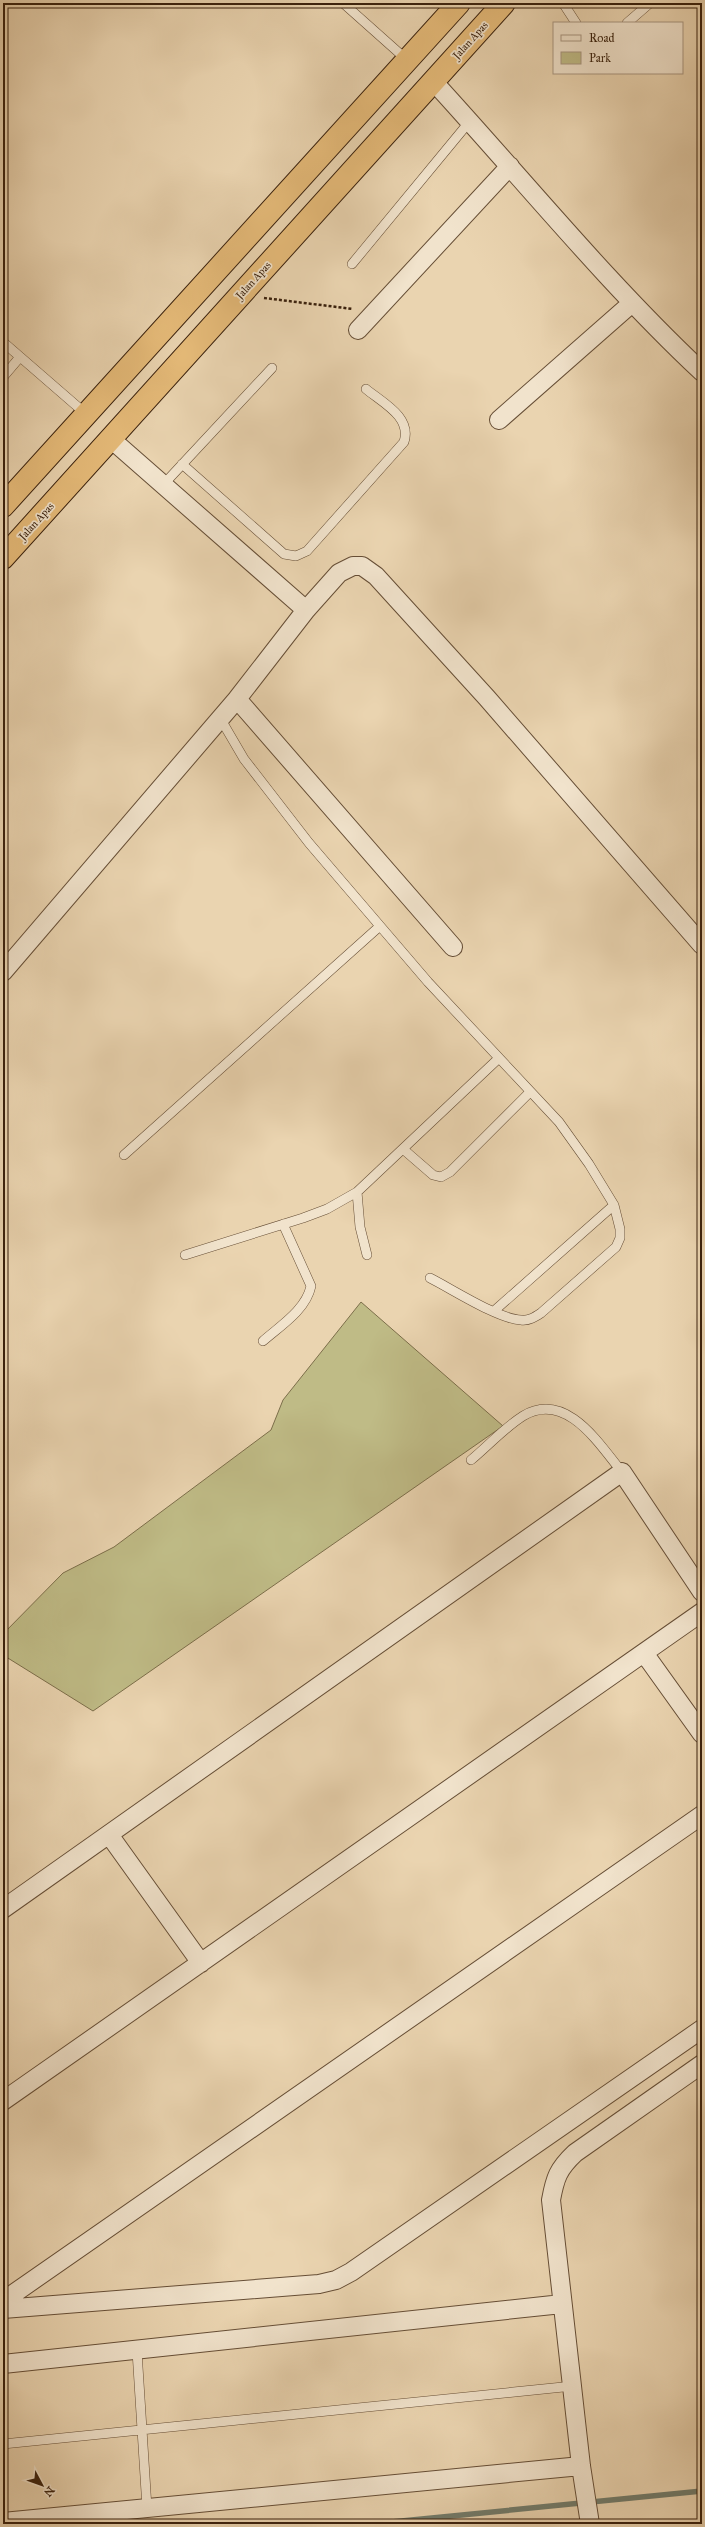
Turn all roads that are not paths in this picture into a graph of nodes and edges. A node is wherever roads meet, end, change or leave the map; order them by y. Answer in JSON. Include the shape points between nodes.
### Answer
{"nodes":[{"id":1,"x":343,"y":3,"type":"edge"},
{"id":2,"x":459,"y":3,"type":"edge"},
{"id":3,"x":504,"y":3,"type":"edge"},
{"id":4,"x":563,"y":3,"type":"edge"},
{"id":5,"x":650,"y":3,"type":"edge"},
{"id":6,"x":575,"y":22,"type":"edge"},
{"id":7,"x":627,"y":22,"type":"edge"},
{"id":8,"x":407,"y":60,"type":"junction"},
{"id":9,"x":433,"y":81,"type":"junction"},
{"id":10,"x":470,"y":121,"type":"junction"},
{"id":11,"x":510,"y":166,"type":"junction"},
{"id":12,"x":352,"y":264,"type":"dead end"},
{"id":13,"x":632,"y":303,"type":"junction"},
{"id":14,"x":358,"y":330,"type":"dead end"},
{"id":15,"x":3,"y":342,"type":"edge"},
{"id":16,"x":20,"y":357,"type":"junction"},
{"id":17,"x":272,"y":368,"type":"dead end"},
{"id":18,"x":702,"y":372,"type":"edge"},
{"id":19,"x":3,"y":377,"type":"edge"},
{"id":20,"x":366,"y":389,"type":"dead end"},
{"id":21,"x":86,"y":414,"type":"junction"},
{"id":22,"x":499,"y":420,"type":"dead end"},
{"id":23,"x":111,"y":439,"type":"junction"},
{"id":24,"x":182,"y":464,"type":"junction"},
{"id":25,"x":163,"y":485,"type":"junction"},
{"id":26,"x":3,"y":506,"type":"edge"},
{"id":27,"x":3,"y":558,"type":"edge"},
{"id":28,"x":306,"y":610,"type":"junction"},
{"id":29,"x":237,"y":699,"type":"junction"},
{"id":30,"x":220,"y":718,"type":"junction"},
{"id":31,"x":380,"y":926,"type":"junction"},
{"id":32,"x":702,"y":945,"type":"edge"},
{"id":33,"x":454,"y":947,"type":"dead end"},
{"id":34,"x":3,"y":972,"type":"edge"},
{"id":35,"x":498,"y":1059,"type":"junction"},
{"id":36,"x":530,"y":1092,"type":"junction"},
{"id":37,"x":403,"y":1148,"type":"junction"},
{"id":38,"x":124,"y":1154,"type":"dead end"},
{"id":39,"x":357,"y":1192,"type":"junction"},
{"id":40,"x":614,"y":1205,"type":"junction"},
{"id":41,"x":283,"y":1224,"type":"junction"},
{"id":42,"x":185,"y":1255,"type":"dead end"},
{"id":43,"x":367,"y":1255,"type":"dead end"},
{"id":44,"x":430,"y":1278,"type":"dead end"},
{"id":45,"x":494,"y":1311,"type":"junction"},
{"id":46,"x":262,"y":1341,"type":"dead end"},
{"id":47,"x":471,"y":1460,"type":"dead end"},
{"id":48,"x":622,"y":1472,"type":"junction"},
{"id":49,"x":702,"y":1592,"type":"edge"},
{"id":50,"x":702,"y":1612,"type":"edge"},
{"id":51,"x":644,"y":1653,"type":"junction"},
{"id":52,"x":702,"y":1734,"type":"edge"},
{"id":53,"x":702,"y":1815,"type":"edge"},
{"id":54,"x":110,"y":1836,"type":"junction"},
{"id":55,"x":3,"y":1909,"type":"edge"},
{"id":56,"x":201,"y":1963,"type":"junction"},
{"id":57,"x":702,"y":2029,"type":"edge"},
{"id":58,"x":702,"y":2064,"type":"edge"},
{"id":59,"x":3,"y":2101,"type":"edge"},
{"id":60,"x":3,"y":2301,"type":"edge"},
{"id":61,"x":562,"y":2304,"type":"junction"},
{"id":62,"x":3,"y":2309,"type":"edge"},
{"id":63,"x":137,"y":2351,"type":"junction"},
{"id":64,"x":3,"y":2364,"type":"edge"},
{"id":65,"x":572,"y":2386,"type":"junction"},
{"id":66,"x":141,"y":2428,"type":"junction"},
{"id":67,"x":3,"y":2444,"type":"edge"},
{"id":68,"x":581,"y":2466,"type":"junction"},
{"id":69,"x":147,"y":2508,"type":"junction"},
{"id":70,"x":3,"y":2522,"type":"edge"},
{"id":71,"x":590,"y":2524,"type":"edge"}],
"edges":[{"from":1,"to":8,"type":"lane"},
{"from":2,"to":8,"type":"highway"},
{"from":3,"to":9,"type":"highway","name":"Jalan Apas"},
{"from":4,"to":6,"type":"lane"},
{"from":5,"to":7,"type":"lane"},
{"from":8,"to":21,"type":"highway"},
{"from":9,"to":10,"type":"street"},
{"from":9,"to":23,"type":"highway","name":"Jalan Apas"},
{"from":10,"to":11,"type":"street"},
{"from":10,"to":12,"type":"lane"},
{"from":11,"to":13,"type":"street"},
{"from":11,"to":14,"type":"street"},
{"from":13,"to":18,"type":"street","via":[[672,346]]},
{"from":13,"to":22,"type":"street"},
{"from":15,"to":16,"type":"lane"},
{"from":16,"to":19,"type":"lane"},
{"from":16,"to":21,"type":"lane"},
{"from":17,"to":24,"type":"lane"},
{"from":20,"to":24,"type":"lane","via":[[403,420],[407,433],[404,442],[307,551],[296,556],[284,554]]},
{"from":21,"to":26,"type":"highway"},
{"from":23,"to":25,"type":"street"},
{"from":23,"to":27,"type":"highway","name":"Jalan Apas"},
{"from":24,"to":25,"type":"lane"},
{"from":25,"to":28,"type":"street"},
{"from":28,"to":29,"type":"street"},
{"from":28,"to":32,"type":"street","via":[[339,573],[353,566],[362,566],[376,576],[487,698]]},
{"from":29,"to":30,"type":"street"},
{"from":29,"to":33,"type":"street"},
{"from":30,"to":31,"type":"lane","via":[[244,759],[309,843]]},
{"from":30,"to":34,"type":"street"},
{"from":31,"to":35,"type":"lane"},
{"from":31,"to":38,"type":"lane"},
{"from":35,"to":36,"type":"lane"},
{"from":35,"to":37,"type":"lane"},
{"from":36,"to":37,"type":"lane","via":[[450,1172],[441,1176],[433,1175]]},
{"from":36,"to":40,"type":"lane","via":[[559,1122]]},
{"from":37,"to":39,"type":"lane"},
{"from":39,"to":41,"type":"lane","via":[[327,1209]]},
{"from":39,"to":43,"type":"lane","via":[[360,1227]]},
{"from":40,"to":45,"type":"lane"},
{"from":40,"to":45,"type":"lane","via":[[620,1228],[620,1238],[616,1247],[553,1303],[532,1319],[521,1320]]},
{"from":41,"to":42,"type":"lane"},
{"from":41,"to":46,"type":"lane","via":[[311,1286],[308,1296],[293,1314]]},
{"from":44,"to":45,"type":"lane"},
{"from":47,"to":48,"type":"lane","via":[[523,1416],[537,1410],[551,1410],[563,1412],[582,1424]]},
{"from":48,"to":49,"type":"street"},
{"from":48,"to":54,"type":"street"},
{"from":50,"to":51,"type":"street"},
{"from":51,"to":52,"type":"street"},
{"from":51,"to":56,"type":"street"},
{"from":53,"to":60,"type":"street"},
{"from":54,"to":55,"type":"street"},
{"from":54,"to":56,"type":"street"},
{"from":56,"to":59,"type":"street"},
{"from":57,"to":62,"type":"street","via":[[336,2280]]},
{"from":58,"to":61,"type":"street","via":[[575,2153],[560,2167],[551,2200]]},
{"from":61,"to":63,"type":"street"},
{"from":61,"to":65,"type":"street"},
{"from":63,"to":64,"type":"street"},
{"from":63,"to":66,"type":"lane"},
{"from":65,"to":66,"type":"lane"},
{"from":65,"to":68,"type":"street"},
{"from":66,"to":67,"type":"lane"},
{"from":66,"to":69,"type":"lane"},
{"from":68,"to":69,"type":"street"},
{"from":68,"to":71,"type":"street"},
{"from":69,"to":70,"type":"street"}]}
